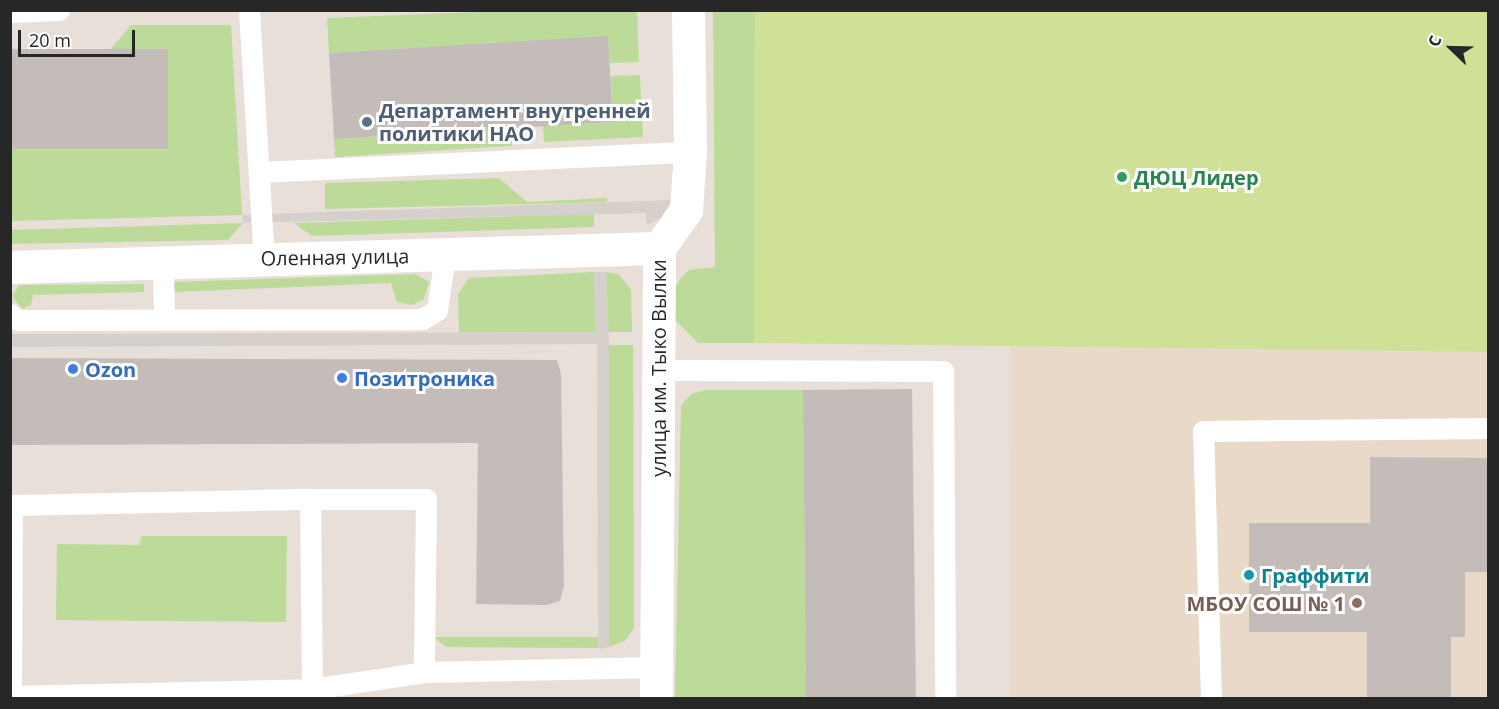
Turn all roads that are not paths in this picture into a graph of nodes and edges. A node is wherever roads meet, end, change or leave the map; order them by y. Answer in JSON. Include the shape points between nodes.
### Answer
{"nodes":[{"id":1,"x":59,"y":10,"type":"edge"},
{"id":2,"x":249,"y":10,"type":"edge"},
{"id":3,"x":688,"y":10,"type":"edge"},
{"id":4,"x":10,"y":12,"type":"edge"},
{"id":5,"x":690,"y":152,"type":"junction"},
{"id":6,"x":259,"y":172,"type":"junction"},
{"id":7,"x":659,"y":248,"type":"junction"},
{"id":8,"x":445,"y":255,"type":"junction"},
{"id":9,"x":264,"y":259,"type":"junction"},
{"id":10,"x":163,"y":262,"type":"junction"},
{"id":11,"x":10,"y":267,"type":"edge"},
{"id":12,"x":10,"y":314,"type":"edge"},
{"id":13,"x":164,"y":319,"type":"junction"},
{"id":14,"x":658,"y":370,"type":"junction"},
{"id":15,"x":1488,"y":428,"type":"edge"},
{"id":16,"x":310,"y":499,"type":"junction"},
{"id":17,"x":424,"y":672,"type":"junction"},
{"id":18,"x":657,"y":683,"type":"edge"},
{"id":19,"x":322,"y":692,"type":"edge"},
{"id":20,"x":213,"y":695,"type":"edge"},
{"id":21,"x":11,"y":697,"type":"edge"},
{"id":22,"x":945,"y":699,"type":"edge"},
{"id":23,"x":1211,"y":699,"type":"edge"}],
"edges":[{"from":1,"to":4,"type":"lane"},
{"from":2,"to":6,"type":"lane"},
{"from":3,"to":5,"type":"street","name":"улица им. Тыко Вылки"},
{"from":5,"to":6,"type":"lane"},
{"from":5,"to":7,"type":"street","name":"улица им. Тыко Вылки","via":[[686,210]]},
{"from":6,"to":9,"type":"lane"},
{"from":7,"to":8,"type":"street","name":"Оленная улица"},
{"from":7,"to":14,"type":"street","name":"улица им. Тыко Вылки"},
{"from":8,"to":9,"type":"street","name":"Оленная улица"},
{"from":8,"to":13,"type":"lane","via":[[437,310],[422,319]]},
{"from":9,"to":10,"type":"street","name":"Оленная улица"},
{"from":10,"to":11,"type":"street","name":"Оленная улица"},
{"from":10,"to":13,"type":"lane"},
{"from":12,"to":13,"type":"lane","via":[[18,320]]},
{"from":14,"to":18,"type":"street","name":"улица им. Тыко Вылки"},
{"from":14,"to":22,"type":"lane","via":[[943,371]]},
{"from":15,"to":23,"type":"lane","via":[[1203,431]]},
{"from":16,"to":17,"type":"lane","via":[[426,499]]},
{"from":16,"to":19,"type":"lane"},
{"from":16,"to":21,"type":"lane","via":[[12,505]]},
{"from":17,"to":18,"type":"lane"},
{"from":17,"to":19,"type":"lane"},
{"from":19,"to":20,"type":"lane"},
{"from":20,"to":21,"type":"lane"}]}
